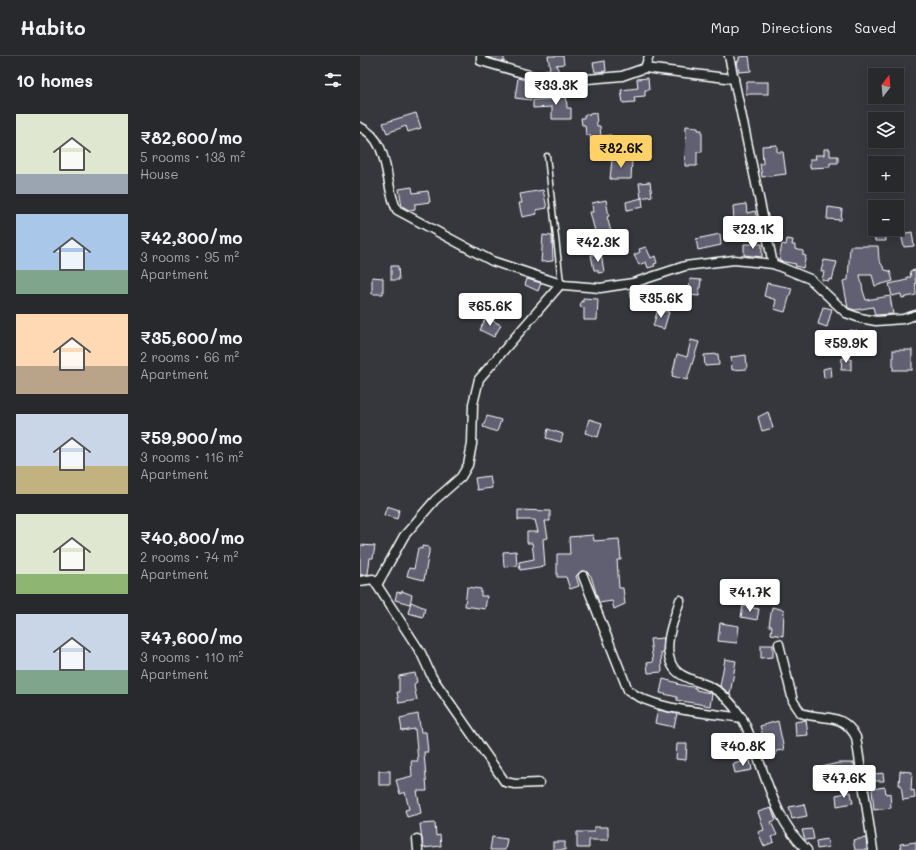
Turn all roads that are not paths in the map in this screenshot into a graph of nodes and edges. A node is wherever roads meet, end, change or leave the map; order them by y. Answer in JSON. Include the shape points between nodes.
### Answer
{"nodes":[{"id":1,"x":481,"y":56,"type":"edge"},
{"id":2,"x":649,"y":56,"type":"edge"},
{"id":3,"x":729,"y":56,"type":"edge"},
{"id":4,"x":645,"y":68,"type":"junction"},
{"id":5,"x":734,"y":79,"type":"junction"},
{"id":6,"x":360,"y":127,"type":"edge"},
{"id":7,"x":547,"y":156,"type":"dead end"},
{"id":8,"x":773,"y":264,"type":"junction"},
{"id":9,"x":561,"y":284,"type":"junction"},
{"id":10,"x":916,"y":315,"type":"edge"},
{"id":11,"x":583,"y":576,"type":"dead end"},
{"id":12,"x":360,"y":582,"type":"edge"},
{"id":13,"x":377,"y":585,"type":"junction"},
{"id":14,"x":680,"y":600,"type":"dead end"},
{"id":15,"x":779,"y":644,"type":"dead end"},
{"id":16,"x":742,"y":718,"type":"junction"},
{"id":17,"x":539,"y":783,"type":"dead end"},
{"id":18,"x":417,"y":839,"type":"dead end"},
{"id":19,"x":418,"y":850,"type":"edge"},
{"id":20,"x":807,"y":850,"type":"edge"},
{"id":21,"x":873,"y":850,"type":"edge"}],
"edges":[{"from":1,"to":4,"type":"street","via":[[481,61],[553,82],[622,76]]},
{"from":2,"to":4,"type":"street"},
{"from":3,"to":5,"type":"street"},
{"from":4,"to":5,"type":"street"},
{"from":5,"to":8,"type":"street"},
{"from":6,"to":9,"type":"street","via":[[369,131],[382,152],[391,198],[398,210],[492,261]]},
{"from":7,"to":9,"type":"lane"},
{"from":8,"to":9,"type":"street","via":[[734,260],[685,266],[634,283],[600,288]]},
{"from":8,"to":10,"type":"street","via":[[810,279],[846,313],[860,318],[876,321],[903,319]]},
{"from":9,"to":13,"type":"street","via":[[479,379],[473,404],[472,444],[468,465],[461,477],[435,500],[404,536]]},
{"from":11,"to":16,"type":"street","via":[[628,690],[659,705]]},
{"from":12,"to":13,"type":"street","via":[[373,579]]},
{"from":13,"to":17,"type":"street","via":[[421,653],[432,677],[505,782]]},
{"from":14,"to":16,"type":"street","via":[[668,642],[672,666],[677,672],[712,688],[728,700]]},
{"from":15,"to":21,"type":"street","via":[[793,701],[801,712],[844,722],[856,737]]},
{"from":16,"to":20,"type":"street","via":[[772,798],[797,841]]},
{"from":18,"to":19,"type":"street"}]}
